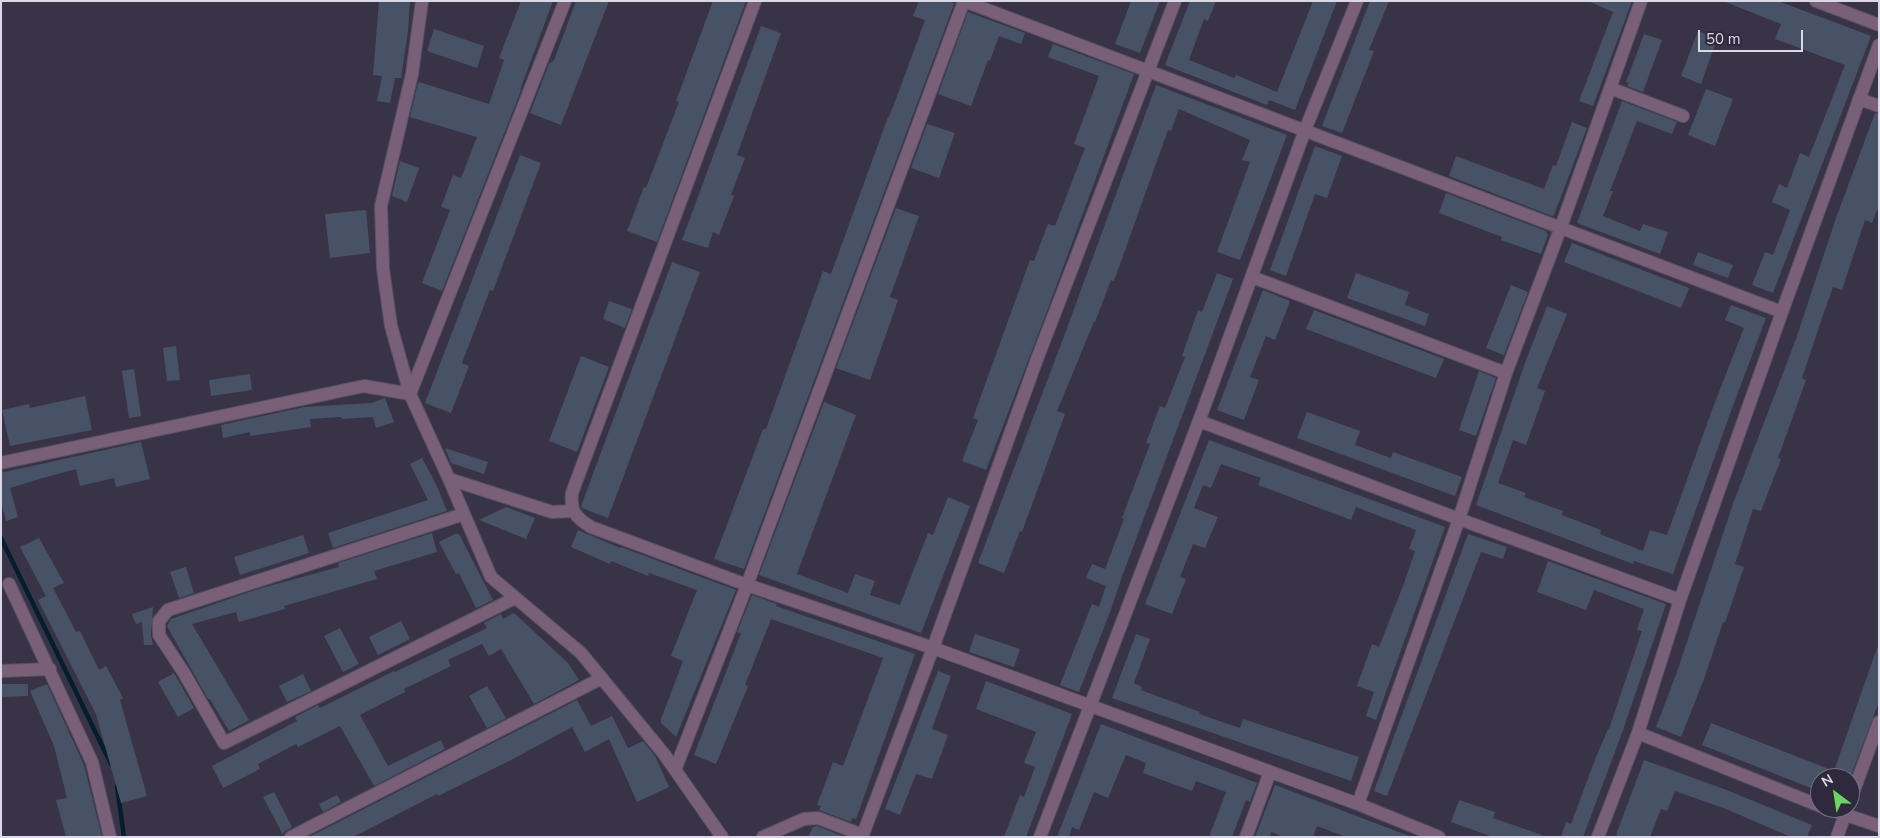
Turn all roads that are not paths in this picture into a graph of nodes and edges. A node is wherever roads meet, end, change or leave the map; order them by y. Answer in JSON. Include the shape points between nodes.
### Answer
{"nodes":[{"id":1,"x":422,"y":1,"type":"edge"},
{"id":2,"x":565,"y":1,"type":"edge"},
{"id":3,"x":755,"y":1,"type":"edge"},
{"id":4,"x":964,"y":1,"type":"edge"},
{"id":5,"x":1175,"y":1,"type":"edge"},
{"id":6,"x":1357,"y":1,"type":"edge"},
{"id":7,"x":1641,"y":1,"type":"edge"},
{"id":8,"x":1816,"y":1,"type":"edge"},
{"id":9,"x":1879,"y":25,"type":"edge"},
{"id":10,"x":1879,"y":46,"type":"edge"},
{"id":11,"x":1148,"y":70,"type":"junction"},
{"id":12,"x":1610,"y":88,"type":"junction"},
{"id":13,"x":1859,"y":99,"type":"junction"},
{"id":14,"x":1879,"y":106,"type":"edge"},
{"id":15,"x":1684,"y":116,"type":"dead end"},
{"id":16,"x":1305,"y":130,"type":"junction"},
{"id":17,"x":1561,"y":227,"type":"junction"},
{"id":18,"x":1252,"y":277,"type":"junction"},
{"id":19,"x":1782,"y":312,"type":"junction"},
{"id":20,"x":1506,"y":373,"type":"junction"},
{"id":21,"x":410,"y":394,"type":"junction"},
{"id":22,"x":1199,"y":421,"type":"junction"},
{"id":23,"x":1,"y":463,"type":"edge"},
{"id":24,"x":449,"y":479,"type":"junction"},
{"id":25,"x":573,"y":511,"type":"junction"},
{"id":26,"x":464,"y":514,"type":"junction"},
{"id":27,"x":1459,"y":520,"type":"junction"},
{"id":28,"x":9,"y":584,"type":"dead end"},
{"id":29,"x":747,"y":585,"type":"junction"},
{"id":30,"x":515,"y":598,"type":"junction"},
{"id":31,"x":1680,"y":600,"type":"junction"},
{"id":32,"x":933,"y":648,"type":"junction"},
{"id":33,"x":50,"y":669,"type":"junction"},
{"id":34,"x":1,"y":671,"type":"edge"},
{"id":35,"x":602,"y":678,"type":"junction"},
{"id":36,"x":1090,"y":705,"type":"junction"},
{"id":37,"x":1879,"y":722,"type":"edge"},
{"id":38,"x":1638,"y":733,"type":"junction"},
{"id":39,"x":675,"y":770,"type":"junction"},
{"id":40,"x":1270,"y":772,"type":"junction"},
{"id":41,"x":1860,"y":774,"type":"edge"},
{"id":42,"x":1810,"y":802,"type":"edge"},
{"id":43,"x":1358,"y":804,"type":"junction"},
{"id":44,"x":1844,"y":818,"type":"edge"},
{"id":45,"x":1860,"y":818,"type":"edge"},
{"id":46,"x":1879,"y":826,"type":"edge"},
{"id":47,"x":863,"y":836,"type":"edge"},
{"id":48,"x":1434,"y":836,"type":"edge"},
{"id":49,"x":110,"y":837,"type":"edge"},
{"id":50,"x":291,"y":837,"type":"edge"},
{"id":51,"x":722,"y":837,"type":"edge"},
{"id":52,"x":763,"y":837,"type":"edge"},
{"id":53,"x":1040,"y":837,"type":"edge"},
{"id":54,"x":1246,"y":837,"type":"edge"},
{"id":55,"x":1598,"y":837,"type":"edge"},
{"id":56,"x":1837,"y":837,"type":"edge"}],
"edges":[{"from":1,"to":21,"type":"street","via":[[410,83],[381,206],[383,270],[391,326]]},
{"from":2,"to":21,"type":"street"},
{"from":3,"to":25,"type":"street","via":[[572,493]]},
{"from":4,"to":11,"type":"street"},
{"from":4,"to":29,"type":"street"},
{"from":5,"to":11,"type":"street"},
{"from":6,"to":16,"type":"street"},
{"from":7,"to":12,"type":"street"},
{"from":8,"to":9,"type":"street"},
{"from":10,"to":13,"type":"street"},
{"from":11,"to":16,"type":"street"},
{"from":11,"to":32,"type":"street","via":[[1037,359]]},
{"from":12,"to":15,"type":"street"},
{"from":12,"to":17,"type":"street"},
{"from":13,"to":14,"type":"street"},
{"from":13,"to":19,"type":"street"},
{"from":16,"to":17,"type":"street"},
{"from":16,"to":18,"type":"street"},
{"from":17,"to":19,"type":"street"},
{"from":17,"to":20,"type":"street"},
{"from":18,"to":20,"type":"street"},
{"from":18,"to":22,"type":"street"},
{"from":19,"to":31,"type":"street"},
{"from":20,"to":27,"type":"street"},
{"from":21,"to":23,"type":"street","via":[[364,386]]},
{"from":21,"to":24,"type":"street"},
{"from":22,"to":27,"type":"street"},
{"from":22,"to":36,"type":"street"},
{"from":24,"to":25,"type":"street","via":[[552,512]]},
{"from":24,"to":26,"type":"street"},
{"from":25,"to":29,"type":"street","via":[[578,520],[591,527]]},
{"from":26,"to":30,"type":"street","via":[[491,578]]},
{"from":26,"to":30,"type":"street","via":[[168,610],[159,621],[159,635],[224,743]]},
{"from":27,"to":31,"type":"street"},
{"from":27,"to":43,"type":"street"},
{"from":28,"to":33,"type":"street"},
{"from":29,"to":32,"type":"street"},
{"from":29,"to":39,"type":"street"},
{"from":30,"to":35,"type":"street","via":[[581,654]]},
{"from":31,"to":38,"type":"street"},
{"from":32,"to":36,"type":"street"},
{"from":32,"to":47,"type":"street"},
{"from":33,"to":34,"type":"street"},
{"from":33,"to":49,"type":"street","via":[[92,762]]},
{"from":35,"to":39,"type":"street"},
{"from":35,"to":50,"type":"street"},
{"from":36,"to":40,"type":"street"},
{"from":36,"to":53,"type":"street"},
{"from":37,"to":41,"type":"street"},
{"from":38,"to":42,"type":"street"},
{"from":38,"to":55,"type":"street"},
{"from":39,"to":51,"type":"street"},
{"from":40,"to":43,"type":"street"},
{"from":40,"to":54,"type":"street"},
{"from":43,"to":48,"type":"street"},
{"from":44,"to":56,"type":"street"},
{"from":45,"to":46,"type":"street"},
{"from":47,"to":52,"type":"street","via":[[818,818],[804,819]]}]}
